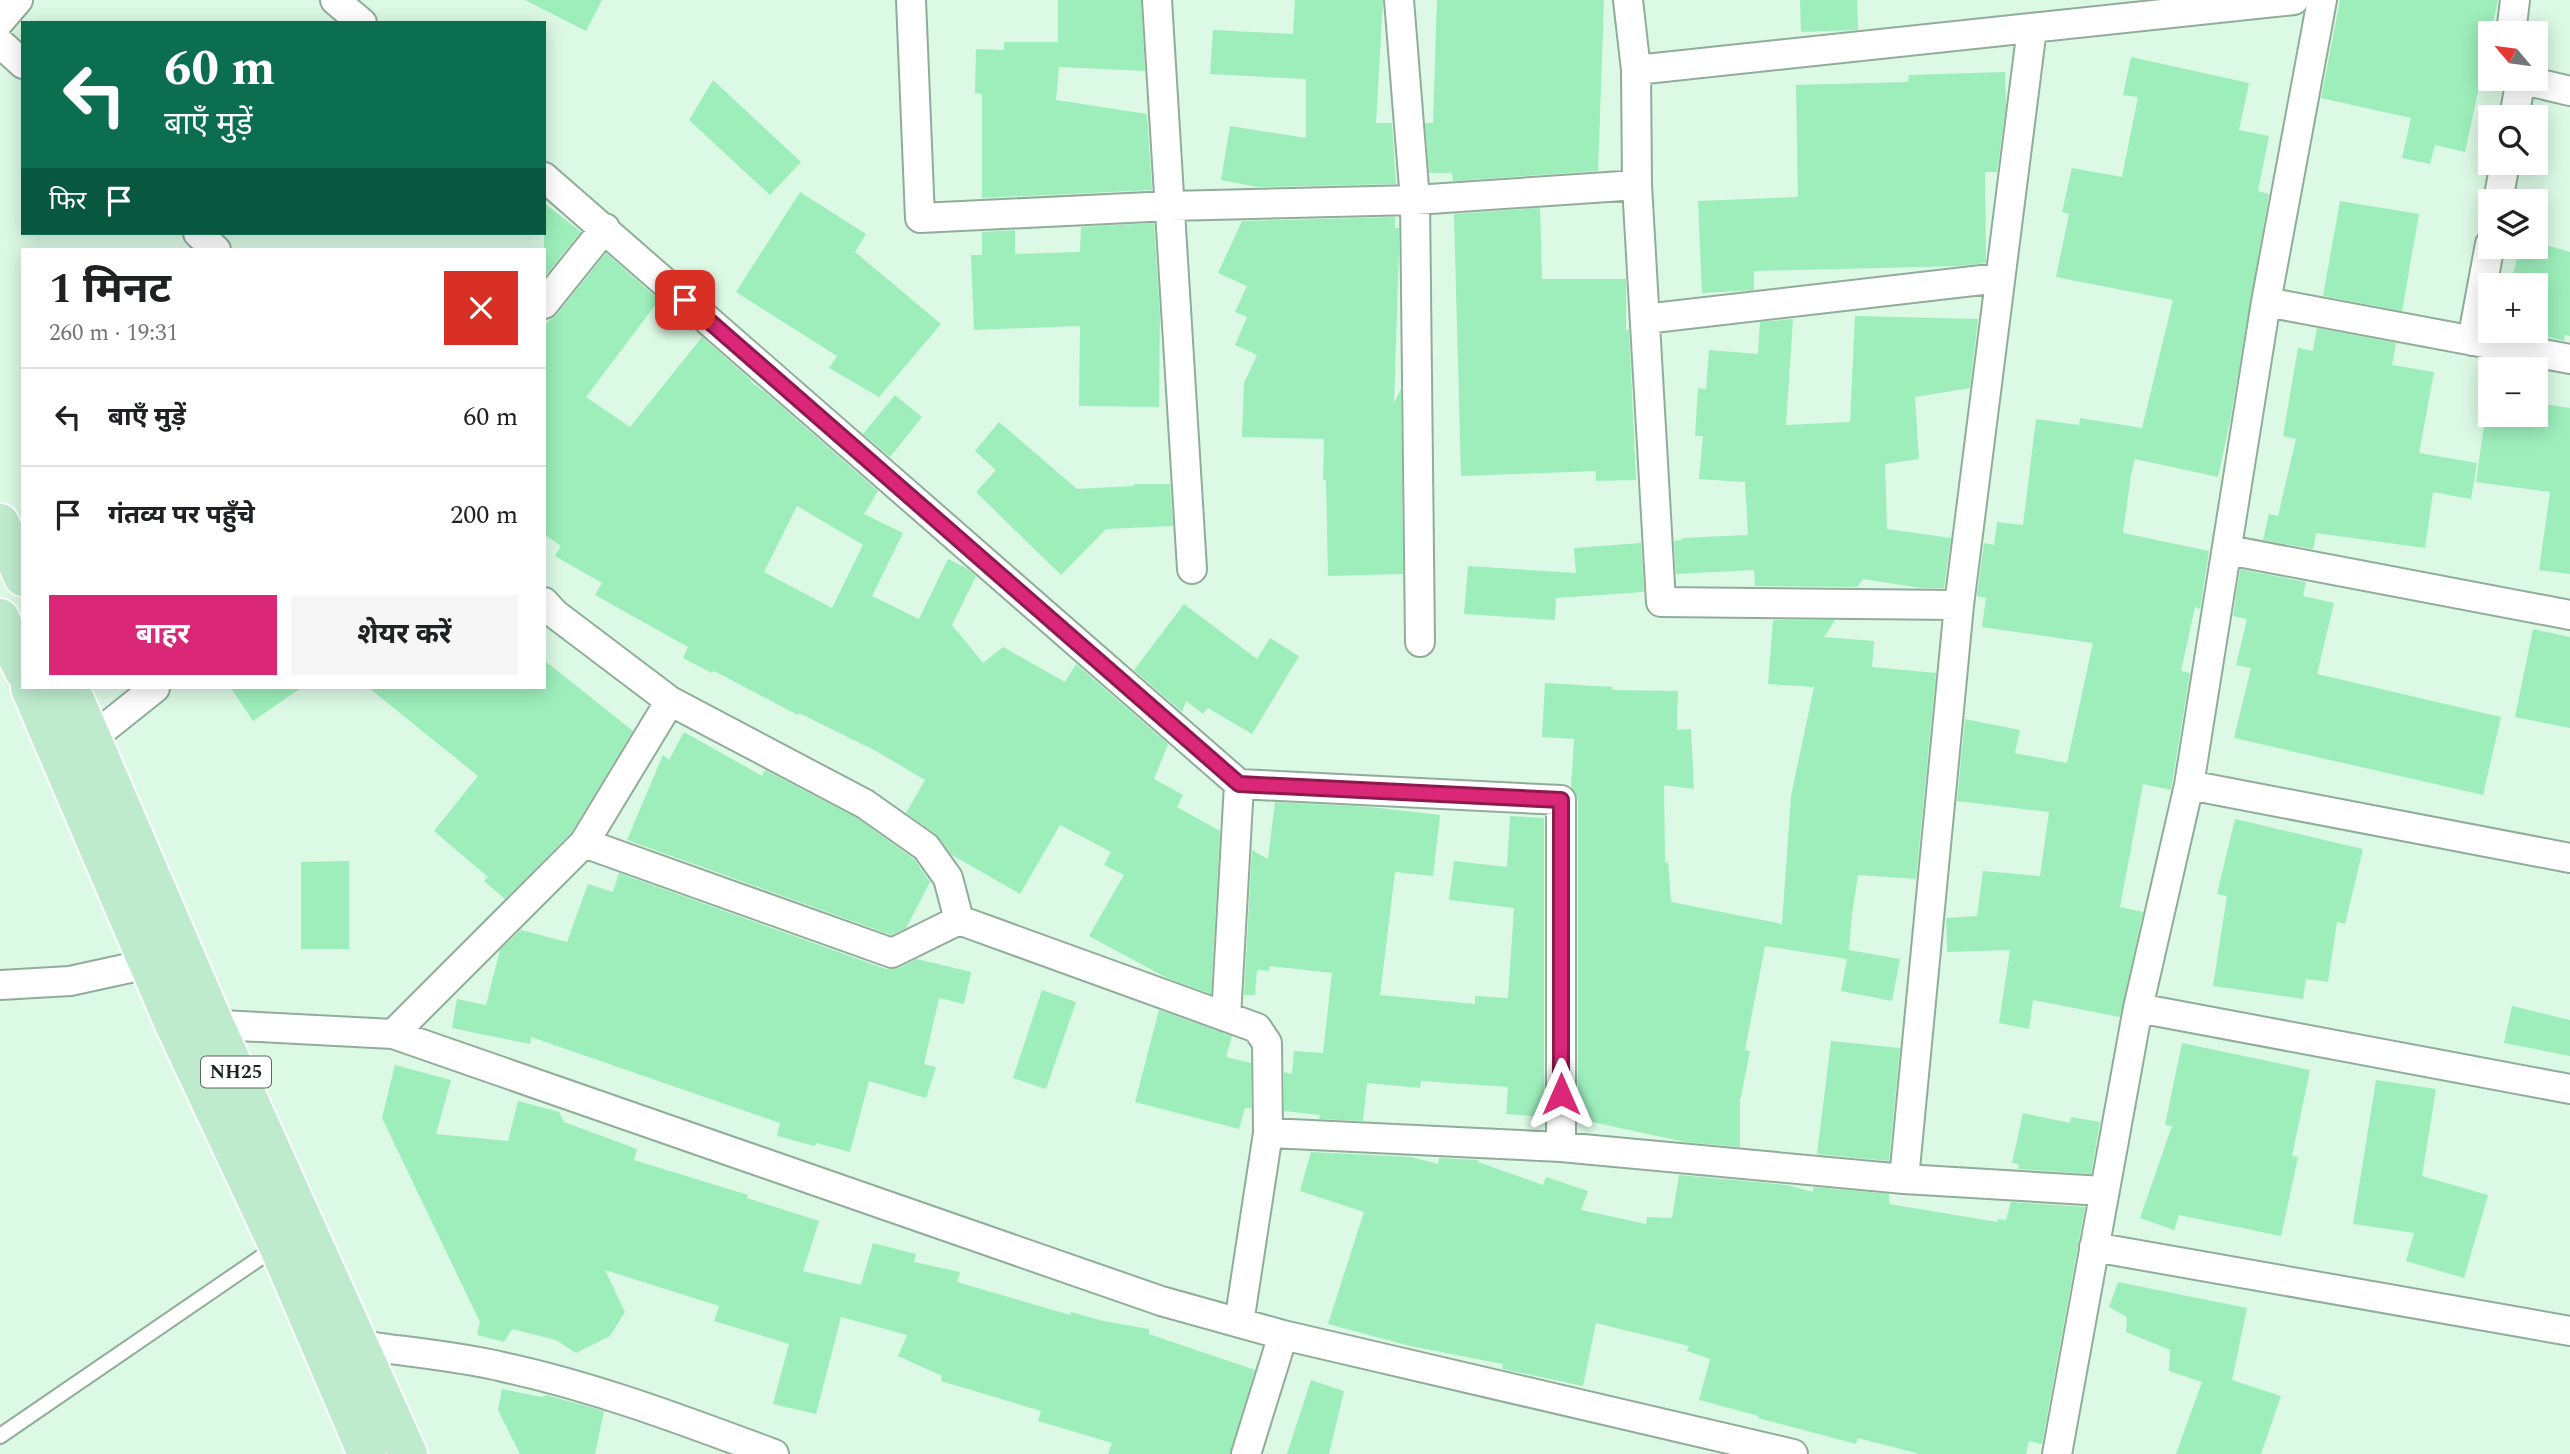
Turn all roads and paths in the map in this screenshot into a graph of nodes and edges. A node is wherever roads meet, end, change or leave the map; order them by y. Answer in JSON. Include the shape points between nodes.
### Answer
{"nodes":[{"id":1,"x":18,"y":0,"type":"edge"},
{"id":2,"x":335,"y":0,"type":"edge"},
{"id":3,"x":911,"y":0,"type":"edge"},
{"id":4,"x":1157,"y":0,"type":"edge"},
{"id":5,"x":1399,"y":0,"type":"edge"},
{"id":6,"x":1628,"y":0,"type":"edge"},
{"id":7,"x":2294,"y":0,"type":"edge"},
{"id":8,"x":2322,"y":0,"type":"edge"},
{"id":9,"x":2515,"y":0,"type":"edge"},
{"id":10,"x":0,"y":21,"type":"edge"},
{"id":11,"x":360,"y":21,"type":"edge"},
{"id":12,"x":2512,"y":21,"type":"edge"},
{"id":13,"x":2032,"y":28,"type":"junction"},
{"id":14,"x":0,"y":43,"type":"edge"},
{"id":15,"x":21,"y":62,"type":"edge"},
{"id":16,"x":1636,"y":70,"type":"junction"},
{"id":17,"x":2548,"y":86,"type":"edge"},
{"id":18,"x":2570,"y":91,"type":"edge"},
{"id":19,"x":546,"y":179,"type":"edge"},
{"id":20,"x":1637,"y":185,"type":"junction"},
{"id":21,"x":1415,"y":200,"type":"junction"},
{"id":22,"x":1170,"y":206,"type":"junction"},
{"id":23,"x":605,"y":229,"type":"junction"},
{"id":24,"x":200,"y":235,"type":"edge"},
{"id":25,"x":214,"y":248,"type":"edge"},
{"id":26,"x":2487,"y":259,"type":"edge"},
{"id":27,"x":1998,"y":278,"type":"junction"},
{"id":28,"x":546,"y":302,"type":"edge"},
{"id":29,"x":2266,"y":302,"type":"junction"},
{"id":30,"x":1645,"y":319,"type":"junction"},
{"id":31,"x":2472,"y":341,"type":"junction"},
{"id":32,"x":2570,"y":359,"type":"edge"},
{"id":33,"x":0,"y":523,"type":"edge"},
{"id":34,"x":2228,"y":551,"type":"junction"},
{"id":35,"x":1192,"y":569,"type":"dead end"},
{"id":36,"x":21,"y":572,"type":"edge"},
{"id":37,"x":546,"y":604,"type":"edge"},
{"id":38,"x":1959,"y":605,"type":"junction"},
{"id":39,"x":2570,"y":615,"type":"edge"},
{"id":40,"x":0,"y":618,"type":"edge"},
{"id":41,"x":1420,"y":642,"type":"dead end"},
{"id":42,"x":21,"y":665,"type":"edge"},
{"id":43,"x":30,"y":689,"type":"edge"},
{"id":44,"x":70,"y":689,"type":"edge"},
{"id":45,"x":154,"y":689,"type":"edge"},
{"id":46,"x":670,"y":701,"type":"junction"},
{"id":47,"x":91,"y":738,"type":"junction"},
{"id":48,"x":1239,"y":784,"type":"junction"},
{"id":49,"x":2189,"y":785,"type":"junction"},
{"id":50,"x":584,"y":843,"type":"junction"},
{"id":51,"x":2570,"y":858,"type":"edge"},
{"id":52,"x":959,"y":919,"type":"junction"},
{"id":53,"x":186,"y":953,"type":"junction"},
{"id":54,"x":150,"y":965,"type":"junction"},
{"id":55,"x":0,"y":985,"type":"edge"},
{"id":56,"x":2138,"y":1008,"type":"junction"},
{"id":57,"x":1226,"y":1017,"type":"junction"},
{"id":58,"x":174,"y":1024,"type":"junction"},
{"id":59,"x":215,"y":1025,"type":"junction"},
{"id":60,"x":393,"y":1034,"type":"junction"},
{"id":61,"x":2570,"y":1088,"type":"edge"},
{"id":62,"x":1268,"y":1133,"type":"junction"},
{"id":63,"x":1561,"y":1147,"type":"junction"},
{"id":64,"x":1904,"y":1179,"type":"junction"},
{"id":65,"x":2103,"y":1191,"type":"junction"},
{"id":66,"x":278,"y":1246,"type":"junction"},
{"id":67,"x":2094,"y":1247,"type":"junction"},
{"id":68,"x":1239,"y":1324,"type":"junction"},
{"id":69,"x":2570,"y":1331,"type":"edge"},
{"id":70,"x":1283,"y":1335,"type":"junction"},
{"id":71,"x":360,"y":1346,"type":"junction"},
{"id":72,"x":0,"y":1436,"type":"edge"},
{"id":73,"x":1725,"y":1446,"type":"edge"},
{"id":74,"x":367,"y":1454,"type":"edge"},
{"id":75,"x":408,"y":1454,"type":"edge"},
{"id":76,"x":774,"y":1454,"type":"edge"},
{"id":77,"x":1246,"y":1454,"type":"edge"},
{"id":78,"x":1793,"y":1454,"type":"edge"},
{"id":79,"x":2057,"y":1454,"type":"edge"}],
"edges":[{"from":1,"to":10,"type":"street"},
{"from":2,"to":11,"type":"street"},
{"from":3,"to":22,"type":"street","via":[[920,218]]},
{"from":4,"to":22,"type":"street"},
{"from":5,"to":21,"type":"street"},
{"from":6,"to":16,"type":"street"},
{"from":7,"to":13,"type":"street"},
{"from":8,"to":29,"type":"street"},
{"from":9,"to":12,"type":"street"},
{"from":13,"to":16,"type":"street"},
{"from":13,"to":27,"type":"street"},
{"from":14,"to":15,"type":"street"},
{"from":16,"to":20,"type":"street"},
{"from":17,"to":18,"type":"street"},
{"from":19,"to":23,"type":"street"},
{"from":20,"to":21,"type":"street"},
{"from":20,"to":30,"type":"street"},
{"from":21,"to":22,"type":"street"},
{"from":21,"to":41,"type":"street"},
{"from":22,"to":35,"type":"street"},
{"from":23,"to":28,"type":"street"},
{"from":23,"to":48,"type":"street"},
{"from":24,"to":25,"type":"street"},
{"from":26,"to":31,"type":"street"},
{"from":27,"to":30,"type":"street"},
{"from":27,"to":38,"type":"street"},
{"from":29,"to":31,"type":"street"},
{"from":29,"to":34,"type":"street"},
{"from":30,"to":38,"type":"street","via":[[1661,602]]},
{"from":31,"to":32,"type":"street"},
{"from":33,"to":36,"type":"main road"},
{"from":34,"to":39,"type":"street"},
{"from":34,"to":49,"type":"street"},
{"from":37,"to":46,"type":"street"},
{"from":38,"to":64,"type":"street"},
{"from":40,"to":42,"type":"main road"},
{"from":43,"to":54,"type":"main road","number":"NH25"},
{"from":44,"to":47,"type":"main road","number":"NH25"},
{"from":45,"to":47,"type":"street"},
{"from":46,"to":50,"type":"street"},
{"from":46,"to":52,"type":"street","via":[[865,804],[926,847],[948,878]]},
{"from":47,"to":53,"type":"main road","number":"NH25"},
{"from":48,"to":57,"type":"street"},
{"from":48,"to":63,"type":"street","via":[[1561,800]]},
{"from":49,"to":51,"type":"street"},
{"from":49,"to":56,"type":"street"},
{"from":50,"to":52,"type":"street","via":[[892,953]]},
{"from":50,"to":60,"type":"street"},
{"from":52,"to":57,"type":"street"},
{"from":53,"to":54,"type":"street"},
{"from":53,"to":59,"type":"main road","number":"NH25"},
{"from":54,"to":55,"type":"street","via":[[70,981]]},
{"from":54,"to":58,"type":"main road","number":"NH25"},
{"from":56,"to":61,"type":"street"},
{"from":56,"to":65,"type":"street"},
{"from":57,"to":62,"type":"street","via":[[1257,1028],[1267,1043]]},
{"from":58,"to":59,"type":"street"},
{"from":58,"to":66,"type":"main road","number":"NH25"},
{"from":59,"to":60,"type":"street"},
{"from":59,"to":71,"type":"main road","number":"NH25"},
{"from":60,"to":68,"type":"street","via":[[1160,1301]]},
{"from":62,"to":63,"type":"street"},
{"from":62,"to":68,"type":"street"},
{"from":63,"to":64,"type":"street"},
{"from":64,"to":65,"type":"street"},
{"from":65,"to":67,"type":"street"},
{"from":66,"to":72,"type":"lane"},
{"from":66,"to":74,"type":"main road","number":"NH25"},
{"from":67,"to":69,"type":"street"},
{"from":67,"to":79,"type":"street"},
{"from":68,"to":70,"type":"street"},
{"from":70,"to":73,"type":"street"},
{"from":70,"to":77,"type":"street"},
{"from":71,"to":75,"type":"main road","number":"NH25"},
{"from":71,"to":76,"type":"street","via":[[501,1366],[575,1384]]},
{"from":73,"to":78,"type":"street"}]}
